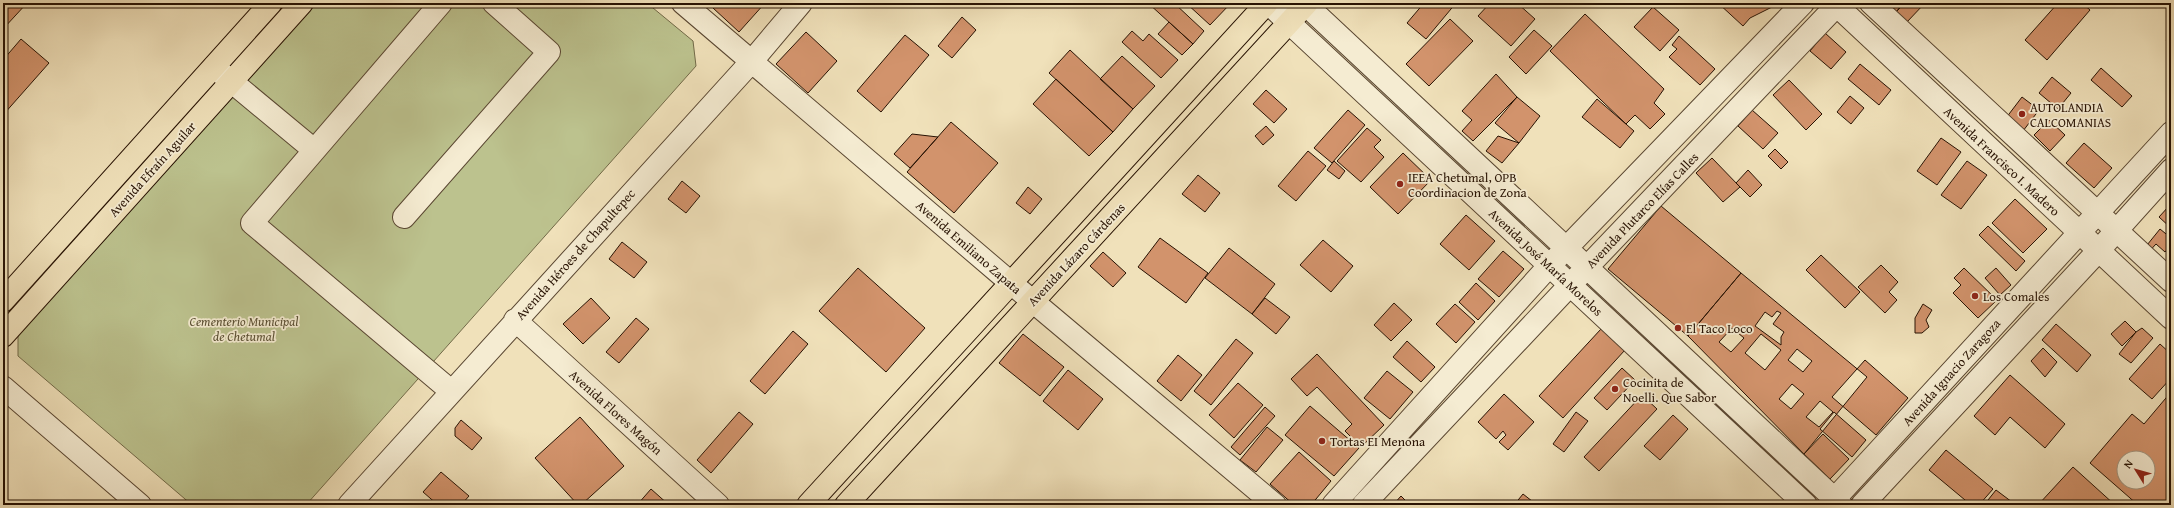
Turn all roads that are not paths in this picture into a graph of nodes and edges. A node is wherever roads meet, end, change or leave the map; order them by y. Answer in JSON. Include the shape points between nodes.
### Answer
{"nodes":[{"id":1,"x":271,"y":3,"type":"edge"},
{"id":2,"x":302,"y":3,"type":"edge"},
{"id":3,"x":441,"y":3,"type":"edge"},
{"id":4,"x":494,"y":3,"type":"edge"},
{"id":5,"x":683,"y":3,"type":"edge"},
{"id":6,"x":801,"y":3,"type":"edge"},
{"id":7,"x":1268,"y":3,"type":"edge"},
{"id":8,"x":1803,"y":3,"type":"edge"},
{"id":9,"x":1871,"y":3,"type":"edge"},
{"id":10,"x":1305,"y":4,"type":"edge"},
{"id":11,"x":1837,"y":4,"type":"edge"},
{"id":12,"x":1289,"y":22,"type":"junction"},
{"id":13,"x":752,"y":61,"type":"junction"},
{"id":14,"x":214,"y":67,"type":"junction"},
{"id":15,"x":231,"y":82,"type":"junction"},
{"id":16,"x":2171,"y":133,"type":"edge"},
{"id":17,"x":314,"y":150,"type":"junction"},
{"id":18,"x":2171,"y":170,"type":"edge"},
{"id":19,"x":2098,"y":213,"type":"junction"},
{"id":20,"x":404,"y":217,"type":"dead end"},
{"id":21,"x":2116,"y":230,"type":"junction"},
{"id":22,"x":2078,"y":233,"type":"junction"},
{"id":23,"x":1566,"y":248,"type":"junction"},
{"id":24,"x":2099,"y":250,"type":"junction"},
{"id":25,"x":1550,"y":265,"type":"junction"},
{"id":26,"x":1587,"y":268,"type":"junction"},
{"id":27,"x":2171,"y":281,"type":"edge"},
{"id":28,"x":1011,"y":283,"type":"junction"},
{"id":29,"x":1570,"y":284,"type":"junction"},
{"id":30,"x":3,"y":300,"type":"edge"},
{"id":31,"x":1032,"y":302,"type":"junction"},
{"id":32,"x":2171,"y":318,"type":"edge"},
{"id":33,"x":515,"y":320,"type":"junction"},
{"id":34,"x":3,"y":336,"type":"edge"},
{"id":35,"x":3,"y":387,"type":"edge"},
{"id":36,"x":451,"y":391,"type":"junction"},
{"id":37,"x":1835,"y":503,"type":"edge"},
{"id":38,"x":140,"y":505,"type":"edge"},
{"id":39,"x":349,"y":505,"type":"edge"},
{"id":40,"x":718,"y":505,"type":"edge"},
{"id":41,"x":808,"y":505,"type":"edge"},
{"id":42,"x":846,"y":505,"type":"edge"},
{"id":43,"x":1275,"y":505,"type":"edge"},
{"id":44,"x":1333,"y":505,"type":"edge"},
{"id":45,"x":1363,"y":505,"type":"edge"},
{"id":46,"x":1806,"y":505,"type":"edge"},
{"id":47,"x":1862,"y":505,"type":"edge"}],
"edges":[{"from":1,"to":14,"type":"main road","name":"Avenida Efraín Aguilar"},
{"from":2,"to":15,"type":"main road","name":"Avenida Efraín Aguilar"},
{"from":3,"to":17,"type":"street"},
{"from":4,"to":20,"type":"street","via":[[549,52]]},
{"from":5,"to":13,"type":"street","name":"Avenida Emiliano Zapata"},
{"from":6,"to":13,"type":"street","name":"Avenida Héroes de Chapultepec"},
{"from":7,"to":12,"type":"street","name":"Avenida José María Morelos"},
{"from":7,"to":28,"type":"main road"},
{"from":8,"to":23,"type":"street"},
{"from":9,"to":19,"type":"street","name":"Avenida Francisco I. Madero"},
{"from":10,"to":12,"type":"main road","name":"Avenida Lázaro Cárdenas"},
{"from":10,"to":23,"type":"street","name":"Avenida José María Morelos"},
{"from":11,"to":22,"type":"street","name":"Avenida Francisco I. Madero"},
{"from":11,"to":26,"type":"street","name":"Avenida Plutarco Elías Calles"},
{"from":12,"to":25,"type":"street","name":"Avenida José María Morelos"},
{"from":12,"to":31,"type":"main road","name":"Avenida Lázaro Cárdenas"},
{"from":13,"to":28,"type":"street","name":"Avenida Emiliano Zapata"},
{"from":13,"to":33,"type":"street","name":"Avenida Héroes de Chapultepec"},
{"from":14,"to":15,"type":"street"},
{"from":14,"to":30,"type":"main road","name":"Avenida Efraín Aguilar"},
{"from":15,"to":17,"type":"street"},
{"from":15,"to":34,"type":"main road","name":"Avenida Efraín Aguilar"},
{"from":16,"to":19,"type":"street","name":"Avenida Ignacio Zaragoza"},
{"from":17,"to":36,"type":"street","via":[[252,223]]},
{"from":18,"to":21,"type":"street","name":"Avenida Ignacio Zaragoza"},
{"from":19,"to":21,"type":"street","name":"Avenida Francisco I. Madero"},
{"from":19,"to":22,"type":"street","name":"Avenida Ignacio Zaragoza"},
{"from":21,"to":24,"type":"street","name":"Avenida Ignacio Zaragoza"},
{"from":21,"to":27,"type":"street","name":"Avenida Francisco I. Madero"},
{"from":22,"to":24,"type":"street","name":"Avenida Francisco I. Madero"},
{"from":22,"to":37,"type":"street","name":"Avenida Ignacio Zaragoza"},
{"from":23,"to":25,"type":"street"},
{"from":23,"to":26,"type":"street","name":"Avenida José María Morelos"},
{"from":24,"to":32,"type":"street","name":"Avenida Francisco I. Madero"},
{"from":24,"to":47,"type":"street","name":"Avenida Ignacio Zaragoza"},
{"from":25,"to":29,"type":"street","name":"Avenida José María Morelos"},
{"from":25,"to":44,"type":"street"},
{"from":26,"to":29,"type":"street","name":"Avenida Plutarco Elías Calles"},
{"from":26,"to":37,"type":"street","name":"Avenida José María Morelos"},
{"from":28,"to":31,"type":"street","name":"Avenida Emiliano Zapata"},
{"from":28,"to":41,"type":"main road"},
{"from":29,"to":45,"type":"street","name":"Avenida Plutarco Elías Calles"},
{"from":29,"to":46,"type":"street","name":"Avenida José María Morelos"},
{"from":31,"to":42,"type":"main road","name":"Avenida Lázaro Cárdenas"},
{"from":31,"to":43,"type":"street","name":"Avenida Emiliano Zapata"},
{"from":33,"to":36,"type":"street","name":"Avenida Héroes de Chapultepec"},
{"from":33,"to":40,"type":"street","name":"Avenida Flores Magón"},
{"from":35,"to":38,"type":"street"},
{"from":36,"to":39,"type":"street","name":"Avenida Héroes de Chapultepec"}]}
